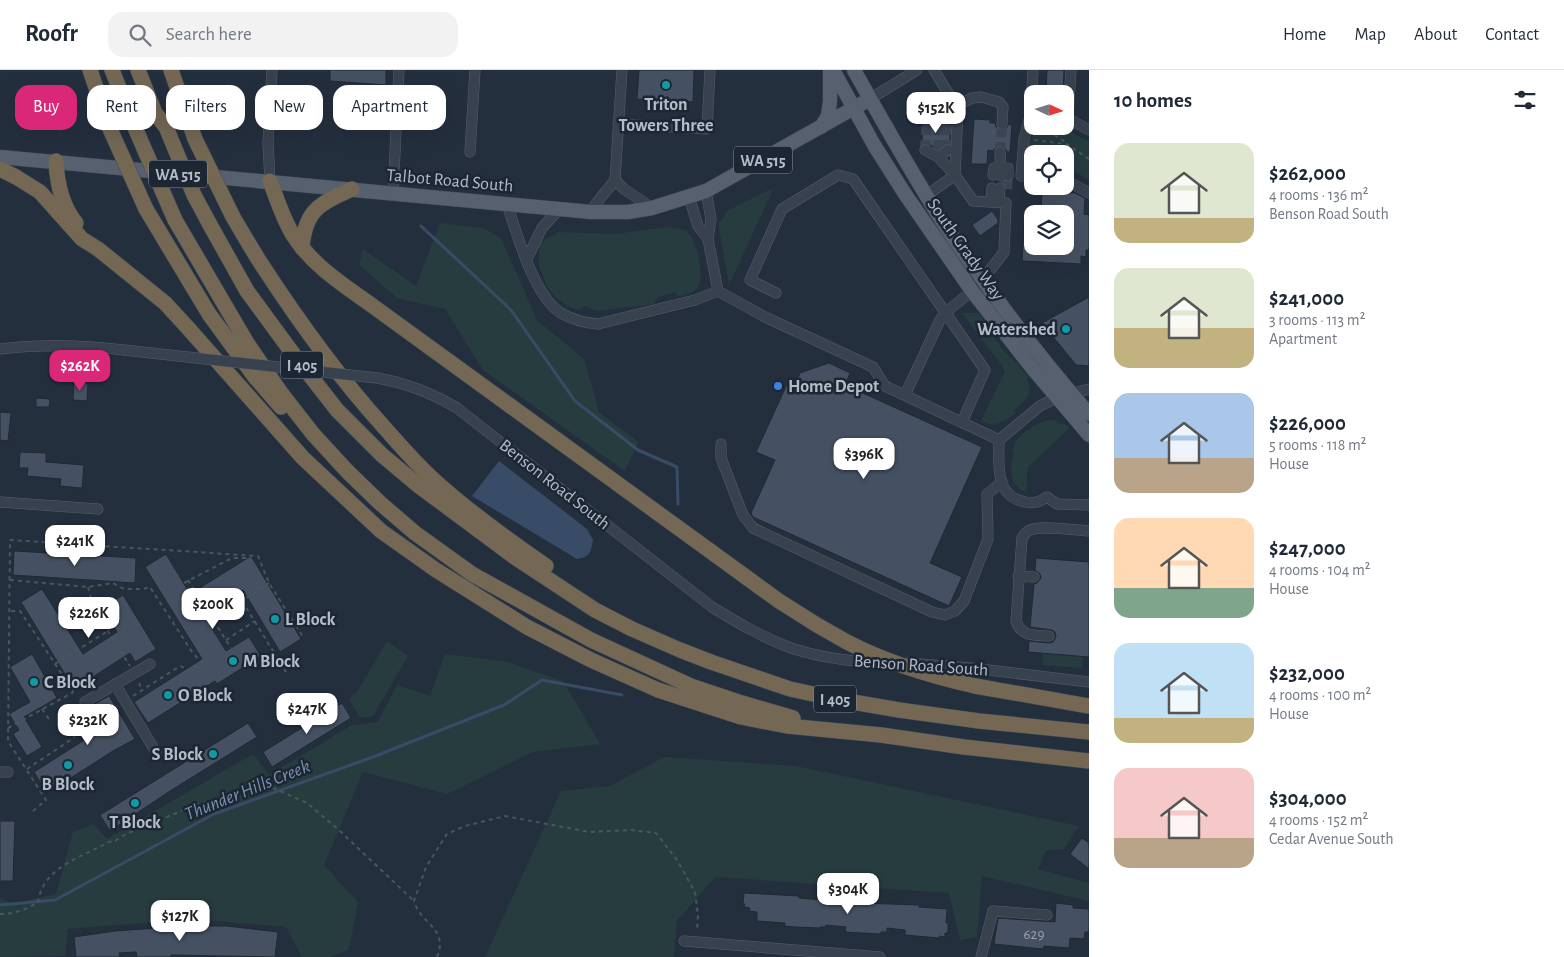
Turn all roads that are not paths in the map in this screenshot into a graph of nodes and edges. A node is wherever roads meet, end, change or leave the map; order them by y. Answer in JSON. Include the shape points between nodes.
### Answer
{"nodes":[{"id":1,"x":90,"y":70,"type":"edge"},
{"id":2,"x":112,"y":70,"type":"edge"},
{"id":3,"x":118,"y":70,"type":"edge"},
{"id":4,"x":138,"y":70,"type":"edge"},
{"id":5,"x":150,"y":70,"type":"edge"},
{"id":6,"x":171,"y":70,"type":"edge"},
{"id":7,"x":272,"y":70,"type":"edge"},
{"id":8,"x":399,"y":70,"type":"edge"},
{"id":9,"x":475,"y":70,"type":"edge"},
{"id":10,"x":622,"y":70,"type":"edge"},
{"id":11,"x":710,"y":70,"type":"edge"},
{"id":12,"x":831,"y":70,"type":"edge"},
{"id":13,"x":854,"y":70,"type":"edge"},
{"id":14,"x":917,"y":70,"type":"edge"},
{"id":15,"x":934,"y":70,"type":"edge"},
{"id":16,"x":1033,"y":70,"type":"edge"},
{"id":17,"x":1071,"y":70,"type":"edge"},
{"id":18,"x":118,"y":85,"type":"edge"},
{"id":19,"x":121,"y":85,"type":"edge"},
{"id":20,"x":1032,"y":85,"type":"edge"},
{"id":21,"x":1069,"y":85,"type":"edge"},
{"id":22,"x":870,"y":98,"type":"junction"},
{"id":23,"x":956,"y":106,"type":"junction"},
{"id":24,"x":854,"y":108,"type":"junction"},
{"id":25,"x":927,"y":116,"type":"dead end"},
{"id":26,"x":1074,"y":122,"type":"edge"},
{"id":27,"x":618,"y":124,"type":"junction"},
{"id":28,"x":1002,"y":124,"type":"tunnel mouth"},
{"id":29,"x":166,"y":127,"type":"joint"},
{"id":30,"x":820,"y":128,"type":"junction"},
{"id":31,"x":136,"y":130,"type":"edge"},
{"id":32,"x":167,"y":130,"type":"edge"},
{"id":33,"x":1089,"y":130,"type":"edge"},
{"id":34,"x":1025,"y":135,"type":"edge"},
{"id":35,"x":925,"y":150,"type":"dead end"},
{"id":36,"x":470,"y":152,"type":"dead end"},
{"id":37,"x":1000,"y":152,"type":"tunnel mouth"},
{"id":38,"x":0,"y":157,"type":"edge"},
{"id":39,"x":56,"y":161,"type":"junction"},
{"id":40,"x":0,"y":170,"type":"edge"},
{"id":41,"x":1001,"y":172,"type":"tunnel mouth"},
{"id":42,"x":955,"y":175,"type":"junction"},
{"id":43,"x":1024,"y":176,"type":"edge"},
{"id":44,"x":615,"y":180,"type":"junction"},
{"id":45,"x":270,"y":181,"type":"junction"},
{"id":46,"x":1074,"y":185,"type":"edge"},
{"id":47,"x":352,"y":190,"type":"junction"},
{"id":48,"x":706,"y":191,"type":"junction"},
{"id":49,"x":393,"y":193,"type":"junction"},
{"id":50,"x":1089,"y":194,"type":"edge"},
{"id":51,"x":927,"y":195,"type":"junction"},
{"id":52,"x":689,"y":197,"type":"junction"},
{"id":53,"x":999,"y":202,"type":"junction"},
{"id":54,"x":507,"y":204,"type":"junction"},
{"id":55,"x":652,"y":208,"type":"junction"},
{"id":56,"x":559,"y":209,"type":"junction"},
{"id":57,"x":591,"y":212,"type":"junction"},
{"id":58,"x":708,"y":239,"type":"junction"},
{"id":59,"x":302,"y":248,"type":"junction"},
{"id":60,"x":98,"y":249,"type":"junction"},
{"id":61,"x":527,"y":260,"type":"junction"},
{"id":62,"x":983,"y":279,"type":"junction"},
{"id":63,"x":718,"y":291,"type":"junction"},
{"id":64,"x":972,"y":292,"type":"junction"},
{"id":65,"x":776,"y":293,"type":"dead end"},
{"id":66,"x":945,"y":313,"type":"junction"},
{"id":67,"x":0,"y":349,"type":"edge"},
{"id":68,"x":1089,"y":389,"type":"edge"},
{"id":69,"x":905,"y":395,"type":"junction"},
{"id":70,"x":1064,"y":395,"type":"junction"},
{"id":71,"x":1089,"y":414,"type":"edge"},
{"id":72,"x":962,"y":422,"type":"junction"},
{"id":73,"x":313,"y":434,"type":"junction"},
{"id":74,"x":1089,"y":435,"type":"edge"},
{"id":75,"x":999,"y":440,"type":"junction"},
{"id":76,"x":721,"y":444,"type":"dead end"},
{"id":77,"x":1002,"y":482,"type":"junction"},
{"id":78,"x":0,"y":502,"type":"edge"},
{"id":79,"x":1089,"y":505,"type":"edge"},
{"id":80,"x":98,"y":509,"type":"dead end"},
{"id":81,"x":1089,"y":531,"type":"edge"},
{"id":82,"x":1018,"y":576,"type":"junction"},
{"id":83,"x":1034,"y":577,"type":"dead end"},
{"id":84,"x":595,"y":610,"type":"junction"},
{"id":85,"x":1049,"y":636,"type":"dead end"},
{"id":86,"x":150,"y":664,"type":"dead end"},
{"id":87,"x":1089,"y":682,"type":"edge"},
{"id":88,"x":115,"y":684,"type":"junction"},
{"id":89,"x":86,"y":702,"type":"dead end"},
{"id":90,"x":1089,"y":706,"type":"edge"},
{"id":91,"x":1089,"y":732,"type":"edge"},
{"id":92,"x":881,"y":735,"type":"junction"},
{"id":93,"x":157,"y":754,"type":"dead end"},
{"id":94,"x":1089,"y":761,"type":"edge"},
{"id":95,"x":1047,"y":916,"type":"dead end"},
{"id":96,"x":684,"y":941,"type":"dead end"},
{"id":97,"x":880,"y":957,"type":"edge"},
{"id":98,"x":981,"y":957,"type":"edge"}],
"edges":[{"from":1,"to":73,"type":"highway","bridge":true,"via":[[110,129],[146,209],[191,287],[255,377],[279,405]]},
{"from":2,"to":18,"type":"highway","number":"I 405"},
{"from":3,"to":19,"type":"highway"},
{"from":4,"to":29,"type":"highway","via":[[155,113]]},
{"from":5,"to":29,"type":"highway"},
{"from":6,"to":84,"type":"highway","bridge":true,"via":[[195,139],[233,216],[259,261],[319,348],[357,396],[434,480],[504,537],[553,571]]},
{"from":7,"to":45,"type":"street","via":[[268,143]]},
{"from":8,"to":49,"type":"street"},
{"from":9,"to":36,"type":"street"},
{"from":10,"to":27,"type":"street"},
{"from":11,"to":27,"type":"street","via":[[707,129]]},
{"from":12,"to":24,"type":"main road","name":"South Grady Way"},
{"from":12,"to":30,"type":"main road","via":[[828,116]]},
{"from":13,"to":22,"type":"main road","name":"South Grady Way"},
{"from":14,"to":22,"type":"street"},
{"from":15,"to":23,"type":"street"},
{"from":16,"to":20,"type":"street"},
{"from":17,"to":21,"type":"street"},
{"from":22,"to":24,"type":"main road","name":"Talbot Road South","number":"WA 515"},
{"from":22,"to":51,"type":"main road","name":"South Grady Way"},
{"from":23,"to":25,"type":"street"},
{"from":23,"to":28,"type":"street","via":[[981,97],[999,102],[1003,107]]},
{"from":23,"to":42,"type":"street"},
{"from":24,"to":30,"type":"main road","name":"Talbot Road South","number":"WA 515"},
{"from":24,"to":64,"type":"main road","name":"South Grady Way","via":[[905,194]]},
{"from":26,"to":33,"type":"street"},
{"from":27,"to":44,"type":"street"},
{"from":30,"to":48,"type":"main road","name":"Talbot Road South","number":"WA 515"},
{"from":31,"to":73,"type":"highway","number":"I 405","bridge":true,"via":[[175,220],[247,343]]},
{"from":32,"to":84,"type":"highway","number":"I 405","bridge":true,"via":[[194,195],[246,291],[344,416],[382,455],[449,509]]},
{"from":34,"to":43,"type":"street","via":[[1021,176]]},
{"from":35,"to":42,"type":"street","via":[[941,153]]},
{"from":37,"to":41,"type":"street"},
{"from":38,"to":39,"type":"main road","name":"Talbot Road South","number":"WA 515"},
{"from":39,"to":45,"type":"main road","name":"Talbot Road South","number":"WA 515"},
{"from":39,"to":60,"type":"highway","via":[[61,196],[74,220]]},
{"from":40,"to":60,"type":"highway","via":[[40,192],[82,239]]},
{"from":42,"to":51,"type":"street"},
{"from":42,"to":53,"type":"street","via":[[973,201]]},
{"from":44,"to":55,"type":"street"},
{"from":44,"to":57,"type":"street","via":[[598,198]]},
{"from":45,"to":47,"type":"main road","name":"Talbot Road South","number":"WA 515"},
{"from":45,"to":59,"type":"highway","via":[[292,234]]},
{"from":46,"to":50,"type":"street"},
{"from":47,"to":49,"type":"main road","name":"Talbot Road South","number":"WA 515"},
{"from":47,"to":59,"type":"highway","via":[[312,212],[304,230]]},
{"from":48,"to":52,"type":"main road","name":"Talbot Road South","number":"WA 515"},
{"from":48,"to":58,"type":"street","via":[[710,219]]},
{"from":49,"to":54,"type":"main road","name":"Talbot Road South","number":"WA 515"},
{"from":51,"to":62,"type":"main road","name":"South Grady Way"},
{"from":52,"to":55,"type":"main road","name":"Talbot Road South","number":"WA 515"},
{"from":52,"to":58,"type":"street","via":[[698,226]]},
{"from":53,"to":53,"type":"street","via":[[1000,188]]},
{"from":53,"to":62,"type":"street","via":[[1004,252]]},
{"from":54,"to":56,"type":"main road","name":"Talbot Road South","number":"WA 515"},
{"from":54,"to":61,"type":"street"},
{"from":55,"to":57,"type":"main road","name":"Talbot Road South","number":"WA 515"},
{"from":56,"to":57,"type":"main road","name":"Talbot Road South","number":"WA 515"},
{"from":56,"to":61,"type":"street","via":[[542,228]]},
{"from":58,"to":63,"type":"street"},
{"from":59,"to":90,"type":"highway","bridge":true,"via":[[316,263],[370,304],[817,626],[900,665],[935,676]]},
{"from":60,"to":92,"type":"highway","via":[[164,303],[303,458],[340,494],[381,531],[483,600],[590,660],[658,690],[741,717],[787,726]]},
{"from":61,"to":63,"type":"street","via":[[547,301],[560,313],[582,322],[598,324],[695,300]]},
{"from":62,"to":70,"type":"main road","name":"South Grady Way"},
{"from":63,"to":69,"type":"street","via":[[765,317],[874,367],[886,386]]},
{"from":64,"to":66,"type":"street"},
{"from":64,"to":70,"type":"main road","name":"South Grady Way","via":[[1010,340]]},
{"from":65,"to":66,"type":"street","via":[[750,280],[782,209],[838,175],[853,179]]},
{"from":66,"to":69,"type":"street"},
{"from":66,"to":72,"type":"street","via":[[985,370]]},
{"from":67,"to":87,"type":"street","name":"Benson Road South","bridge":true,"via":[[69,345],[403,383],[457,408],[712,607],[771,639],[794,649],[847,660],[971,668]]},
{"from":68,"to":70,"type":"street"},
{"from":69,"to":72,"type":"street"},
{"from":70,"to":71,"type":"main road","name":"South Grady Way"},
{"from":70,"to":74,"type":"main road","name":"South Grady Way"},
{"from":70,"to":75,"type":"street","via":[[1040,406]]},
{"from":72,"to":75,"type":"street"},
{"from":73,"to":92,"type":"highway","number":"I 405","via":[[347,471],[415,533],[472,574],[557,622],[691,686],[796,719]]},
{"from":75,"to":77,"type":"street"},
{"from":76,"to":77,"type":"street","via":[[721,458],[743,516],[753,528],[932,612],[945,615],[955,611],[964,600],[988,539],[987,494]]},
{"from":77,"to":79,"type":"street","via":[[1016,500],[1032,503],[1047,497],[1057,504]]},
{"from":78,"to":80,"type":"street"},
{"from":81,"to":82,"type":"street","via":[[1031,529],[1025,533],[1020,545]]},
{"from":82,"to":83,"type":"street"},
{"from":82,"to":85,"type":"street","via":[[1018,627],[1025,634]]},
{"from":84,"to":91,"type":"highway","number":"I 405","via":[[680,650],[790,688],[899,710]]},
{"from":86,"to":88,"type":"street"},
{"from":88,"to":89,"type":"street"},
{"from":88,"to":93,"type":"street"},
{"from":92,"to":94,"type":"highway","number":"I 405"},
{"from":95,"to":98,"type":"street","via":[[993,911]]},
{"from":96,"to":97,"type":"street"}]}
